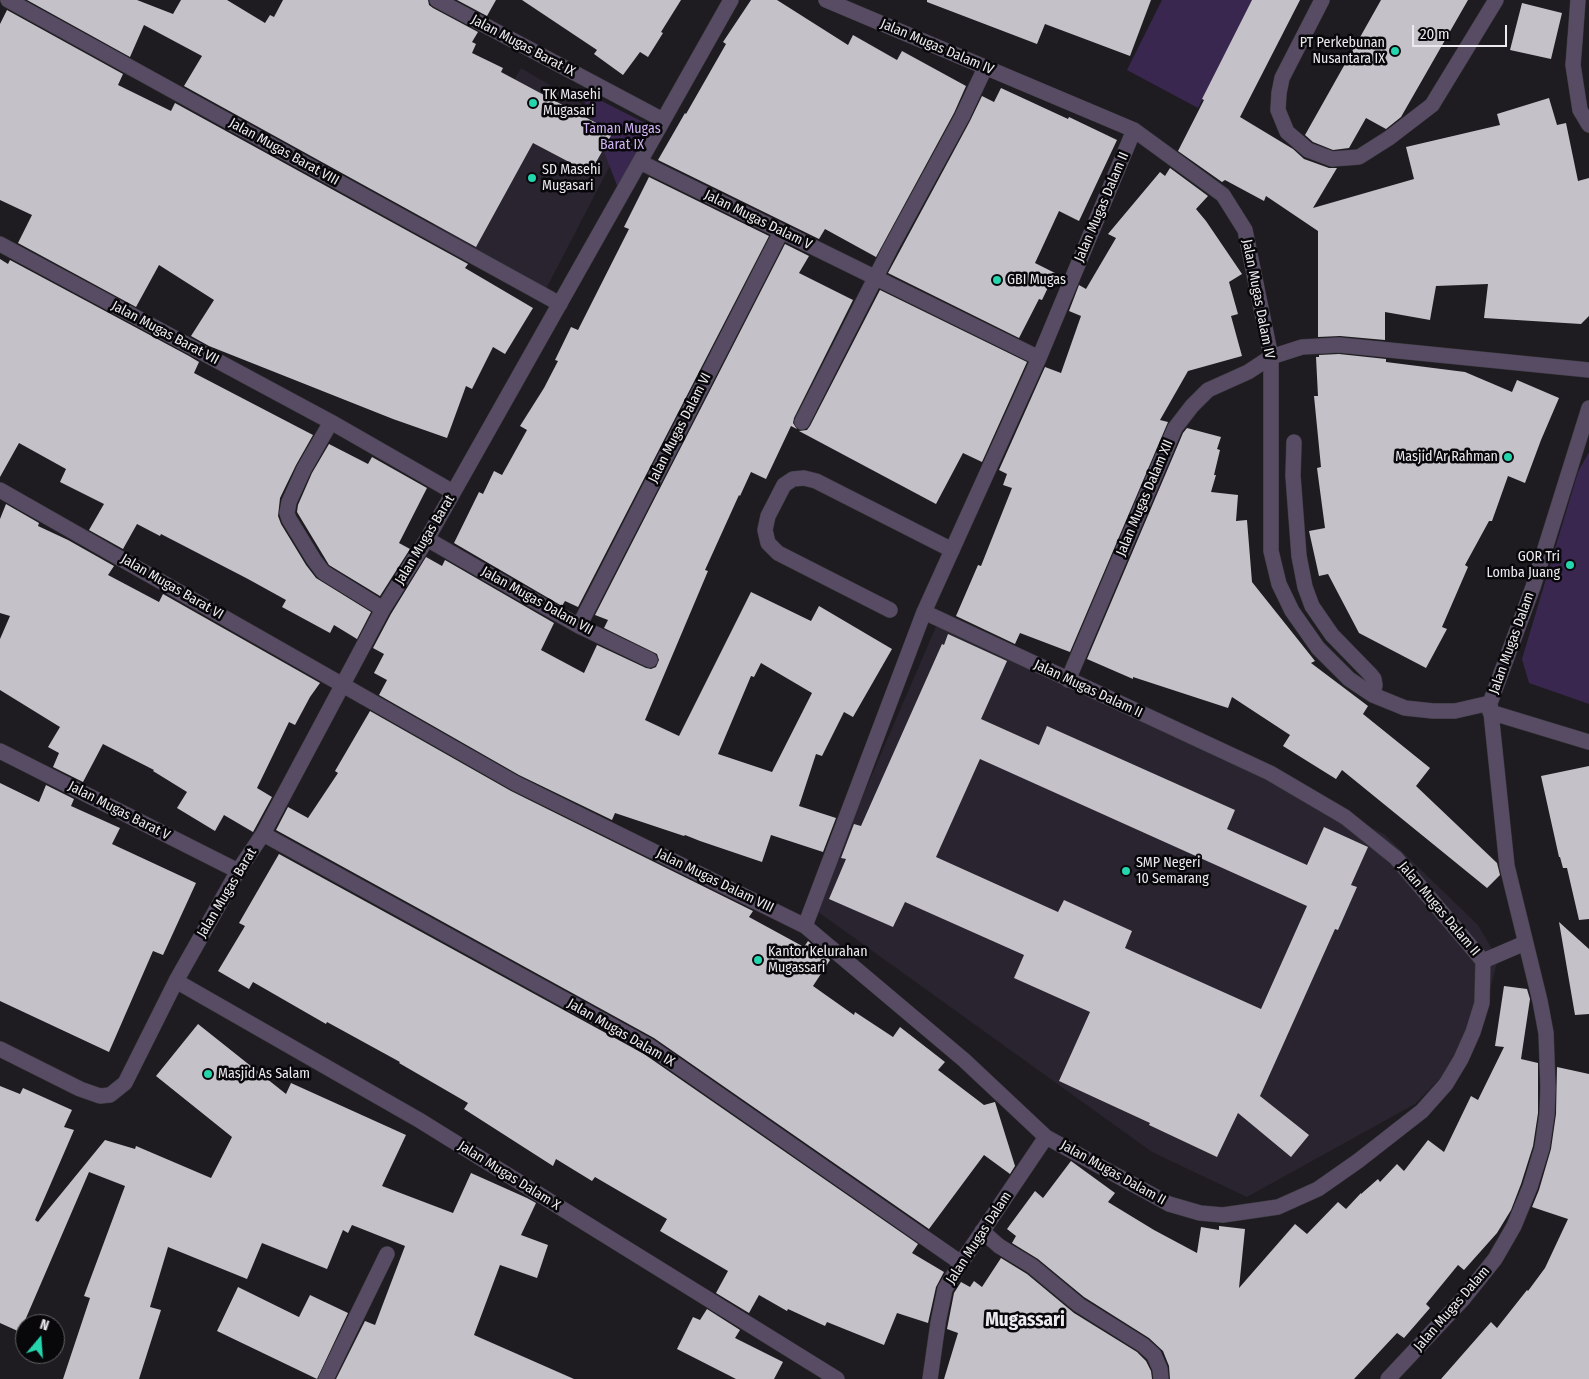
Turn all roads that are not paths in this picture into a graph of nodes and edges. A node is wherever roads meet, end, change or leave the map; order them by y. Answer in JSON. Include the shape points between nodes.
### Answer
{"nodes":[{"id":1,"x":8,"y":0,"type":"edge"},
{"id":2,"x":437,"y":0,"type":"edge"},
{"id":3,"x":731,"y":0,"type":"edge"},
{"id":4,"x":826,"y":0,"type":"edge"},
{"id":5,"x":1322,"y":0,"type":"edge"},
{"id":6,"x":1496,"y":0,"type":"edge"},
{"id":7,"x":1578,"y":0,"type":"edge"},
{"id":8,"x":985,"y":68,"type":"junction"},
{"id":9,"x":663,"y":120,"type":"junction"},
{"id":10,"x":1589,"y":125,"type":"edge"},
{"id":11,"x":1134,"y":130,"type":"junction"},
{"id":12,"x":640,"y":162,"type":"junction"},
{"id":13,"x":781,"y":232,"type":"junction"},
{"id":14,"x":0,"y":244,"type":"edge"},
{"id":15,"x":876,"y":278,"type":"junction"},
{"id":16,"x":560,"y":304,"type":"junction"},
{"id":17,"x":1039,"y":358,"type":"junction"},
{"id":18,"x":1271,"y":358,"type":"junction"},
{"id":19,"x":1589,"y":370,"type":"edge"},
{"id":20,"x":1589,"y":408,"type":"edge"},
{"id":21,"x":330,"y":422,"type":"junction"},
{"id":22,"x":802,"y":422,"type":"dead end"},
{"id":23,"x":1294,"y":442,"type":"dead end"},
{"id":24,"x":0,"y":490,"type":"edge"},
{"id":25,"x":453,"y":492,"type":"junction"},
{"id":26,"x":427,"y":539,"type":"junction"},
{"id":27,"x":952,"y":550,"type":"junction"},
{"id":28,"x":383,"y":609,"type":"junction"},
{"id":29,"x":890,"y":610,"type":"dead end"},
{"id":30,"x":924,"y":612,"type":"junction"},
{"id":31,"x":579,"y":626,"type":"junction"},
{"id":32,"x":650,"y":660,"type":"dead end"},
{"id":33,"x":1068,"y":680,"type":"junction"},
{"id":34,"x":344,"y":685,"type":"junction"},
{"id":35,"x":1373,"y":695,"type":"junction"},
{"id":36,"x":1490,"y":708,"type":"junction"},
{"id":37,"x":1589,"y":742,"type":"edge"},
{"id":38,"x":0,"y":752,"type":"edge"},
{"id":39,"x":263,"y":834,"type":"junction"},
{"id":40,"x":238,"y":871,"type":"junction"},
{"id":41,"x":805,"y":926,"type":"junction"},
{"id":42,"x":1525,"y":943,"type":"junction"},
{"id":43,"x":1483,"y":961,"type":"junction"},
{"id":44,"x":176,"y":981,"type":"junction"},
{"id":45,"x":0,"y":1049,"type":"edge"},
{"id":46,"x":1046,"y":1137,"type":"junction"},
{"id":47,"x":982,"y":1232,"type":"junction"},
{"id":48,"x":387,"y":1254,"type":"dead end"},
{"id":49,"x":961,"y":1263,"type":"junction"},
{"id":50,"x":326,"y":1379,"type":"edge"},
{"id":51,"x":838,"y":1379,"type":"edge"},
{"id":52,"x":930,"y":1379,"type":"edge"},
{"id":53,"x":1161,"y":1379,"type":"edge"},
{"id":54,"x":1388,"y":1379,"type":"edge"}],
"edges":[{"from":1,"to":16,"type":"street","name":"Jalan Mugas Barat VIII"},
{"from":2,"to":9,"type":"street","name":"Jalan Mugas Barat IX"},
{"from":3,"to":9,"type":"street","name":"Jalan Mugas Barat"},
{"from":4,"to":8,"type":"street","name":"Jalan Mugas Dalam IV"},
{"from":5,"to":6,"type":"street","via":[[1282,78],[1278,110],[1287,132],[1308,150],[1332,159],[1359,157],[1432,105]]},
{"from":7,"to":10,"type":"street","via":[[1573,65],[1580,110]]},
{"from":8,"to":11,"type":"street","name":"Jalan Mugas Dalam IV"},
{"from":8,"to":15,"type":"street"},
{"from":9,"to":12,"type":"street","name":"Jalan Mugas Barat"},
{"from":11,"to":17,"type":"street","name":"Jalan Mugas Dalam II"},
{"from":11,"to":18,"type":"street","name":"Jalan Mugas Dalam IV","via":[[1223,195],[1245,230]]},
{"from":12,"to":13,"type":"street","name":"Jalan Mugas Dalam V"},
{"from":12,"to":16,"type":"street","name":"Jalan Mugas Barat"},
{"from":13,"to":15,"type":"street","name":"Jalan Mugas Dalam V"},
{"from":13,"to":31,"type":"street","name":"Jalan Mugas Dalam VI"},
{"from":14,"to":21,"type":"street","name":"Jalan Mugas Barat VII"},
{"from":15,"to":17,"type":"street","name":"Jalan Mugas Dalam V"},
{"from":15,"to":22,"type":"street"},
{"from":16,"to":25,"type":"street","name":"Jalan Mugas Barat"},
{"from":17,"to":27,"type":"street","name":"Jalan Mugas Dalam II"},
{"from":18,"to":19,"type":"street","via":[[1302,346],[1339,345]]},
{"from":18,"to":33,"type":"street","name":"Jalan Mugas Dalam XII","via":[[1208,390],[1175,428]]},
{"from":18,"to":35,"type":"street","name":"Jalan Mugas Dalam IV","via":[[1271,551],[1279,584],[1292,611],[1318,648],[1349,680]]},
{"from":20,"to":36,"type":"street","name":"Jalan Mugas Dalam","via":[[1533,587]]},
{"from":21,"to":25,"type":"street","name":"Jalan Mugas Barat VII"},
{"from":21,"to":28,"type":"street","via":[[304,469],[287,513],[323,572]]},
{"from":23,"to":35,"type":"street","via":[[1298,556],[1305,587],[1312,606],[1332,635],[1374,679]]},
{"from":24,"to":34,"type":"street","name":"Jalan Mugas Barat VI"},
{"from":25,"to":26,"type":"street","name":"Jalan Mugas Barat"},
{"from":26,"to":28,"type":"street","name":"Jalan Mugas Barat"},
{"from":26,"to":31,"type":"street","name":"Jalan Mugas Dalam VII"},
{"from":27,"to":29,"type":"street","via":[[816,481],[793,479],[784,485],[768,516],[765,530],[768,542],[778,554]]},
{"from":27,"to":30,"type":"street","name":"Jalan Mugas Dalam II"},
{"from":28,"to":34,"type":"street","name":"Jalan Mugas Barat"},
{"from":30,"to":33,"type":"street","name":"Jalan Mugas Dalam II"},
{"from":30,"to":41,"type":"street","name":"Jalan Mugas Dalam II"},
{"from":31,"to":32,"type":"street","name":"Jalan Mugas Dalam VII"},
{"from":33,"to":43,"type":"street","name":"Jalan Mugas Dalam II","via":[[1270,773],[1345,817],[1396,858]]},
{"from":34,"to":39,"type":"street","name":"Jalan Mugas Barat"},
{"from":34,"to":41,"type":"street","name":"Jalan Mugas Dalam VIII","via":[[515,783]]},
{"from":35,"to":36,"type":"street","name":"Jalan Mugas Dalam IV","via":[[1405,708],[1433,711]]},
{"from":36,"to":37,"type":"street"},
{"from":36,"to":42,"type":"street","name":"Jalan Mugas Dalam","via":[[1507,866]]},
{"from":38,"to":40,"type":"street","name":"Jalan Mugas Barat V"},
{"from":39,"to":40,"type":"street","name":"Jalan Mugas Barat"},
{"from":39,"to":49,"type":"street","name":"Jalan Mugas Dalam IX","via":[[649,1046]]},
{"from":40,"to":44,"type":"street","name":"Jalan Mugas Barat"},
{"from":41,"to":46,"type":"street","name":"Jalan Mugas Dalam VIII","via":[[964,1060]]},
{"from":42,"to":43,"type":"street"},
{"from":42,"to":54,"type":"street","name":"Jalan Mugas Dalam","via":[[1546,1033],[1548,1088],[1542,1148],[1530,1187],[1514,1226],[1495,1259],[1463,1299]]},
{"from":43,"to":46,"type":"street","name":"Jalan Mugas Dalam II","via":[[1482,1003],[1473,1032],[1446,1084],[1422,1111],[1358,1161],[1318,1189],[1278,1207],[1223,1215],[1200,1213],[1169,1204]]},
{"from":44,"to":45,"type":"street","name":"Jalan Mugas Barat","via":[[125,1083],[110,1095],[100,1096],[80,1089]]},
{"from":44,"to":51,"type":"street","name":"Jalan Mugas Dalam X","via":[[419,1120]]},
{"from":46,"to":47,"type":"street","name":"Jalan Mugas Dalam"},
{"from":47,"to":49,"type":"street","name":"Jalan Mugas Dalam"},
{"from":47,"to":53,"type":"street","via":[[1079,1304],[1143,1345],[1154,1355]]},
{"from":48,"to":50,"type":"street"},
{"from":49,"to":52,"type":"street","name":"Jalan Mugas Dalam","via":[[946,1289]]}]}
